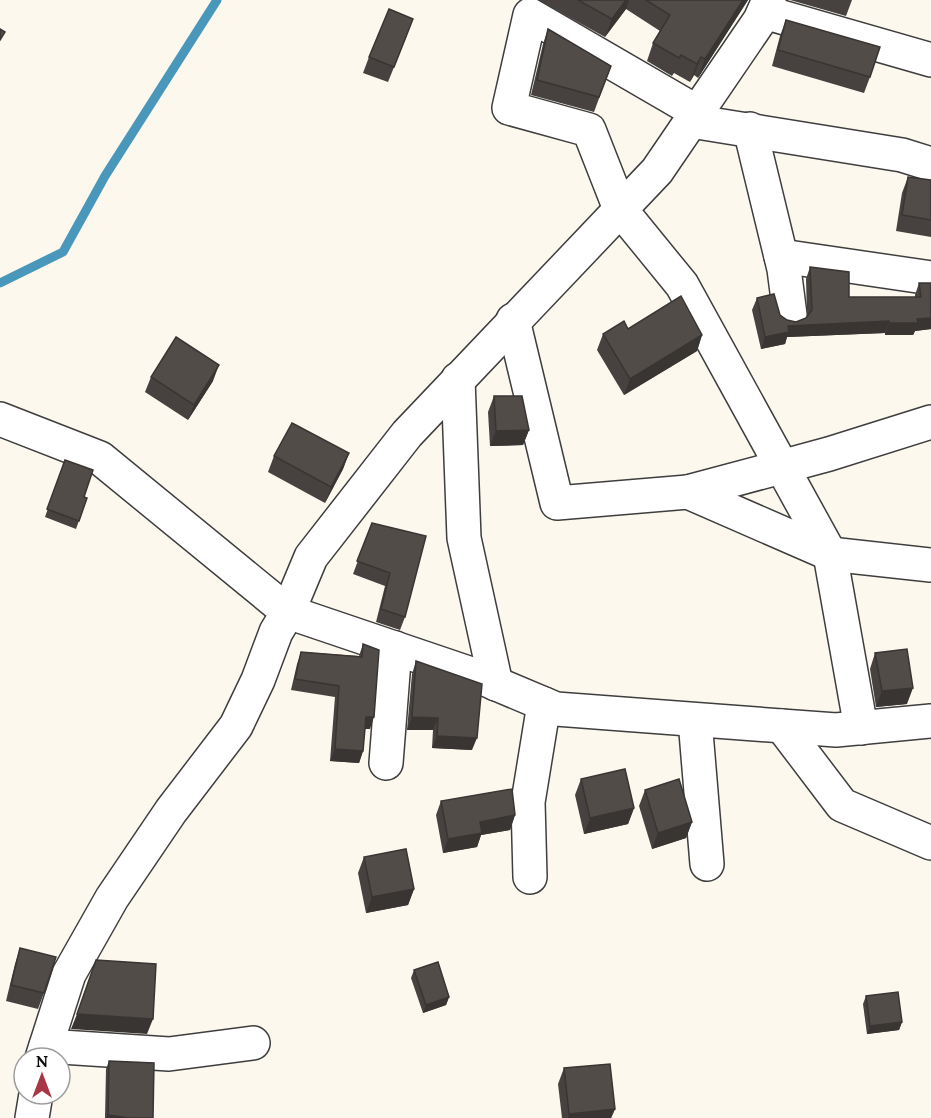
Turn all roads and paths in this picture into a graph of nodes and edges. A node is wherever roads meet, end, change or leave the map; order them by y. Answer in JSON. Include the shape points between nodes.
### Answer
{"nodes":[{"id":1,"x":767,"y":6,"type":"edge"},
{"id":2,"x":931,"y":60,"type":"edge"},
{"id":3,"x":694,"y":117,"type":"junction"},
{"id":4,"x":750,"y":129,"type":"junction"},
{"id":5,"x":931,"y":164,"type":"edge"},
{"id":6,"x":620,"y":209,"type":"junction"},
{"id":7,"x":781,"y":256,"type":"junction"},
{"id":8,"x":931,"y":278,"type":"edge"},
{"id":9,"x":790,"y":315,"type":"dead end"},
{"id":10,"x":513,"y":320,"type":"junction"},
{"id":11,"x":458,"y":379,"type":"junction"},
{"id":12,"x":0,"y":419,"type":"edge"},
{"id":13,"x":931,"y":422,"type":"edge"},
{"id":14,"x":782,"y":467,"type":"junction"},
{"id":15,"x":688,"y":492,"type":"junction"},
{"id":16,"x":830,"y":554,"type":"junction"},
{"id":17,"x":931,"y":565,"type":"edge"},
{"id":18,"x":288,"y":612,"type":"junction"},
{"id":19,"x":395,"y":648,"type":"junction"},
{"id":20,"x":496,"y":684,"type":"junction"},
{"id":21,"x":544,"y":704,"type":"junction"},
{"id":22,"x":695,"y":720,"type":"junction"},
{"id":23,"x":931,"y":721,"type":"edge"},
{"id":24,"x":782,"y":726,"type":"junction"},
{"id":25,"x":861,"y":728,"type":"junction"},
{"id":26,"x":386,"y":763,"type":"dead end"},
{"id":27,"x":931,"y":843,"type":"edge"},
{"id":28,"x":707,"y":864,"type":"dead end"},
{"id":29,"x":530,"y":877,"type":"dead end"},
{"id":30,"x":254,"y":1044,"type":"dead end"},
{"id":31,"x":46,"y":1046,"type":"edge"},
{"id":32,"x":72,"y":1052,"type":"edge"}],
"edges":[{"from":1,"to":2,"type":"street"},
{"from":1,"to":3,"type":"street"},
{"from":3,"to":4,"type":"street"},
{"from":3,"to":6,"type":"street","via":[[657,171]]},
{"from":3,"to":6,"type":"street","via":[[530,15],[509,108],[589,130]]},
{"from":4,"to":5,"type":"street","via":[[902,155]]},
{"from":4,"to":7,"type":"street"},
{"from":6,"to":10,"type":"street"},
{"from":6,"to":14,"type":"street","via":[[682,285]]},
{"from":7,"to":8,"type":"street"},
{"from":7,"to":9,"type":"street"},
{"from":10,"to":11,"type":"street"},
{"from":10,"to":15,"type":"street","via":[[557,503]]},
{"from":11,"to":18,"type":"street","via":[[407,434],[311,557]]},
{"from":11,"to":20,"type":"street","via":[[464,538]]},
{"from":12,"to":18,"type":"street","via":[[100,458]]},
{"from":13,"to":14,"type":"street"},
{"from":14,"to":15,"type":"street"},
{"from":14,"to":16,"type":"street"},
{"from":15,"to":16,"type":"street"},
{"from":16,"to":17,"type":"street"},
{"from":16,"to":25,"type":"street"},
{"from":18,"to":19,"type":"street"},
{"from":18,"to":31,"type":"street","via":[[236,726],[171,811],[112,898],[69,974]]},
{"from":19,"to":20,"type":"street"},
{"from":19,"to":26,"type":"street"},
{"from":20,"to":21,"type":"street"},
{"from":21,"to":22,"type":"street","via":[[556,709]]},
{"from":21,"to":29,"type":"street","via":[[528,802]]},
{"from":22,"to":24,"type":"street"},
{"from":22,"to":28,"type":"street"},
{"from":23,"to":25,"type":"street"},
{"from":24,"to":25,"type":"street"},
{"from":24,"to":27,"type":"street","via":[[842,805]]},
{"from":30,"to":32,"type":"street","via":[[170,1054]]}]}
